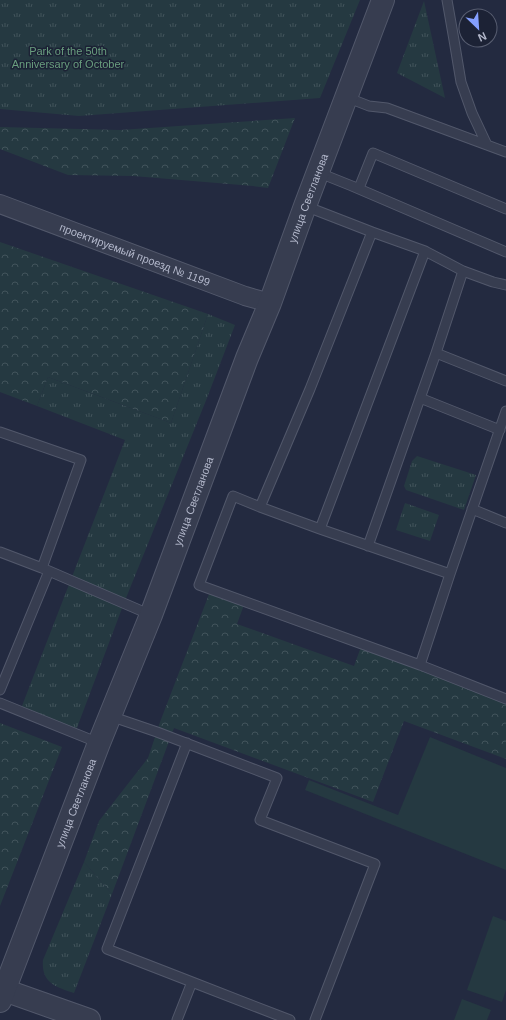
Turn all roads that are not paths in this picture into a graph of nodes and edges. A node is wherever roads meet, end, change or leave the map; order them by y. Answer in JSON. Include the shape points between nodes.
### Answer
{"nodes":[{"id":1,"x":383,"y":0,"type":"edge"},
{"id":2,"x":447,"y":0,"type":"edge"},
{"id":3,"x":346,"y":97,"type":"junction"},
{"id":4,"x":488,"y":145,"type":"junction"},
{"id":5,"x":506,"y":152,"type":"edge"},
{"id":6,"x":317,"y":172,"type":"junction"},
{"id":7,"x":359,"y":188,"type":"junction"},
{"id":8,"x":0,"y":204,"type":"edge"},
{"id":9,"x":305,"y":206,"type":"junction"},
{"id":10,"x":506,"y":209,"type":"edge"},
{"id":11,"x":372,"y":232,"type":"junction"},
{"id":12,"x":425,"y":251,"type":"junction"},
{"id":13,"x":506,"y":252,"type":"edge"},
{"id":14,"x":463,"y":271,"type":"junction"},
{"id":15,"x":506,"y":285,"type":"edge"},
{"id":16,"x":270,"y":303,"type":"junction"},
{"id":17,"x":436,"y":353,"type":"junction"},
{"id":18,"x":506,"y":380,"type":"edge"},
{"id":19,"x":420,"y":398,"type":"junction"},
{"id":20,"x":506,"y":411,"type":"edge"},
{"id":21,"x":500,"y":430,"type":"junction"},
{"id":22,"x":0,"y":432,"type":"edge"},
{"id":23,"x":260,"y":507,"type":"junction"},
{"id":24,"x":472,"y":509,"type":"junction"},
{"id":25,"x":506,"y":523,"type":"edge"},
{"id":26,"x":320,"y":529,"type":"junction"},
{"id":27,"x":368,"y":546,"type":"junction"},
{"id":28,"x":0,"y":552,"type":"edge"},
{"id":29,"x":46,"y":570,"type":"junction"},
{"id":30,"x":450,"y":574,"type":"junction"},
{"id":31,"x":151,"y":615,"type":"junction"},
{"id":32,"x":420,"y":665,"type":"junction"},
{"id":33,"x":0,"y":690,"type":"edge"},
{"id":34,"x":506,"y":699,"type":"edge"},
{"id":35,"x":0,"y":703,"type":"edge"},
{"id":36,"x":110,"y":716,"type":"junction"},
{"id":37,"x":99,"y":743,"type":"junction"},
{"id":38,"x":187,"y":744,"type":"junction"},
{"id":39,"x":192,"y":982,"type":"junction"},
{"id":40,"x":1,"y":993,"type":"edge"},
{"id":41,"x":89,"y":1020,"type":"edge"},
{"id":42,"x":177,"y":1020,"type":"edge"},
{"id":43,"x":290,"y":1020,"type":"edge"},
{"id":44,"x":315,"y":1020,"type":"edge"}],
"edges":[{"from":1,"to":3,"type":"street","name":"улица Светланова"},
{"from":2,"to":4,"type":"lane","via":[[460,82]]},
{"from":3,"to":4,"type":"lane","via":[[369,106],[387,108]]},
{"from":3,"to":6,"type":"street","name":"улица Светланова"},
{"from":4,"to":5,"type":"lane"},
{"from":6,"to":7,"type":"lane"},
{"from":6,"to":9,"type":"street","name":"улица Светланова"},
{"from":7,"to":10,"type":"lane","via":[[373,152]]},
{"from":7,"to":13,"type":"lane"},
{"from":8,"to":16,"type":"street","name":"проектируемый проезд № 1199","via":[[245,296]]},
{"from":9,"to":11,"type":"lane"},
{"from":9,"to":16,"type":"street","name":"улица Светланова"},
{"from":11,"to":12,"type":"lane"},
{"from":11,"to":23,"type":"lane"},
{"from":12,"to":14,"type":"lane"},
{"from":12,"to":26,"type":"lane"},
{"from":14,"to":15,"type":"lane"},
{"from":14,"to":17,"type":"lane"},
{"from":16,"to":31,"type":"street","name":"улица Светланова"},
{"from":17,"to":18,"type":"lane"},
{"from":17,"to":19,"type":"lane"},
{"from":19,"to":21,"type":"lane"},
{"from":19,"to":27,"type":"lane"},
{"from":20,"to":21,"type":"lane"},
{"from":21,"to":24,"type":"lane"},
{"from":22,"to":29,"type":"lane","via":[[81,460]]},
{"from":23,"to":26,"type":"lane"},
{"from":23,"to":32,"type":"lane","via":[[233,496],[199,585]]},
{"from":24,"to":25,"type":"lane"},
{"from":24,"to":30,"type":"lane"},
{"from":26,"to":27,"type":"lane"},
{"from":27,"to":30,"type":"lane"},
{"from":28,"to":29,"type":"lane"},
{"from":29,"to":31,"type":"lane"},
{"from":29,"to":33,"type":"lane"},
{"from":30,"to":32,"type":"lane"},
{"from":31,"to":36,"type":"street","name":"улица Светланова"},
{"from":32,"to":34,"type":"lane"},
{"from":35,"to":37,"type":"lane"},
{"from":36,"to":37,"type":"street","name":"улица Светланова"},
{"from":36,"to":38,"type":"lane"},
{"from":37,"to":40,"type":"street","name":"улица Светланова"},
{"from":38,"to":39,"type":"lane","via":[[107,950]]},
{"from":38,"to":44,"type":"lane","via":[[277,778],[260,820],[375,864]]},
{"from":39,"to":42,"type":"lane"},
{"from":39,"to":43,"type":"lane"},
{"from":40,"to":41,"type":"street"}]}
